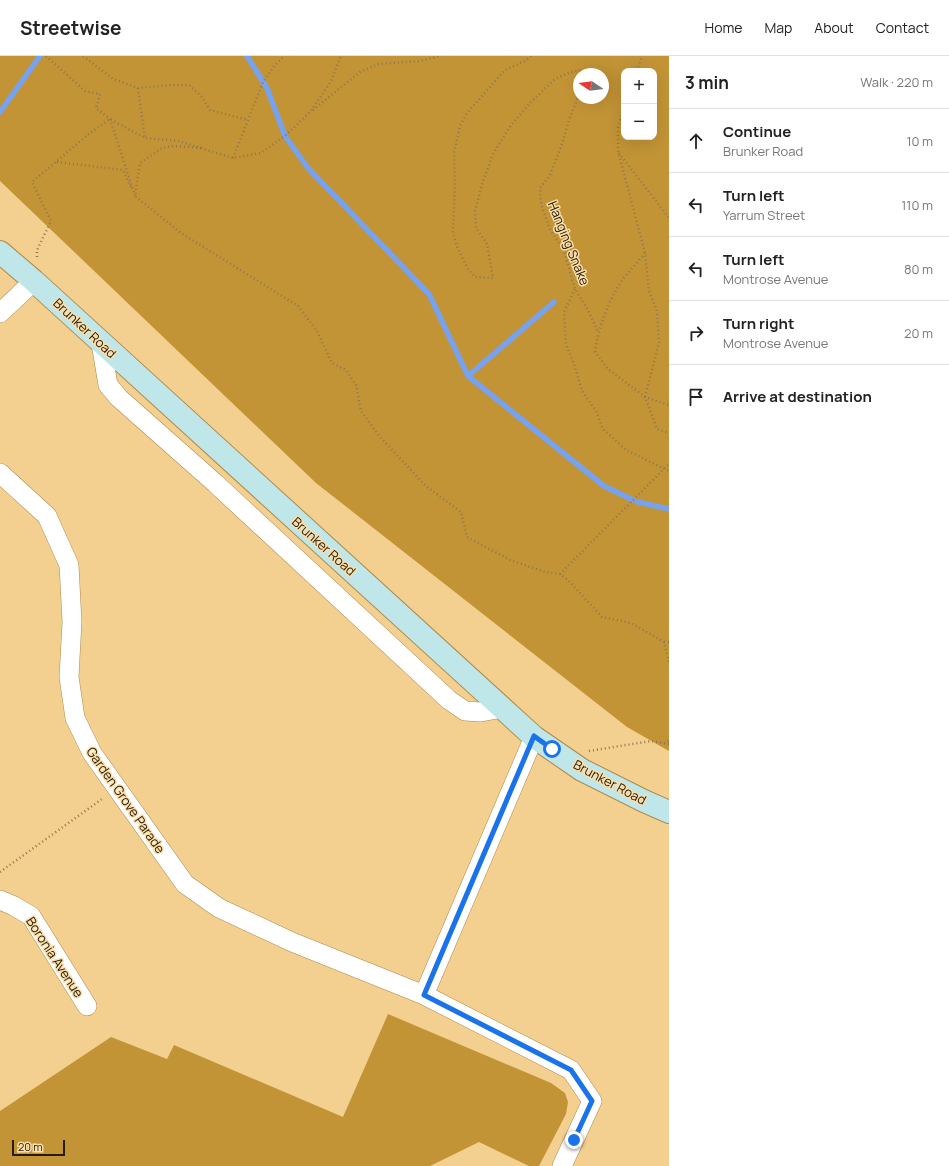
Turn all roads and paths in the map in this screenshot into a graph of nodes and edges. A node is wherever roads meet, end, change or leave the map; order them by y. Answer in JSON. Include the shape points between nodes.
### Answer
{"nodes":[{"id":1,"x":46,"y":56,"type":"edge"},
{"id":2,"x":83,"y":56,"type":"edge"},
{"id":3,"x":284,"y":56,"type":"edge"},
{"id":4,"x":341,"y":56,"type":"edge"},
{"id":5,"x":440,"y":56,"type":"edge"},
{"id":6,"x":531,"y":56,"type":"edge"},
{"id":7,"x":642,"y":56,"type":"edge"},
{"id":8,"x":638,"y":68,"type":"edge"},
{"id":9,"x":573,"y":72,"type":"edge"},
{"id":10,"x":138,"y":88,"type":"junction"},
{"id":11,"x":575,"y":104,"type":"edge"},
{"id":12,"x":311,"y":111,"type":"junction"},
{"id":13,"x":621,"y":118,"type":"edge"},
{"id":14,"x":110,"y":119,"type":"junction"},
{"id":15,"x":248,"y":120,"type":"junction"},
{"id":16,"x":145,"y":138,"type":"junction"},
{"id":17,"x":201,"y":148,"type":"junction"},
{"id":18,"x":618,"y":152,"type":"junction"},
{"id":19,"x":233,"y":158,"type":"junction"},
{"id":20,"x":56,"y":162,"type":"junction"},
{"id":21,"x":136,"y":196,"type":"junction"},
{"id":22,"x":669,"y":218,"type":"edge"},
{"id":23,"x":0,"y":252,"type":"edge"},
{"id":24,"x":645,"y":253,"type":"junction"},
{"id":25,"x":34,"y":281,"type":"junction"},
{"id":26,"x":575,"y":289,"type":"junction"},
{"id":27,"x":0,"y":313,"type":"edge"},
{"id":28,"x":598,"y":332,"type":"junction"},
{"id":29,"x":101,"y":343,"type":"junction"},
{"id":30,"x":646,"y":397,"type":"junction"},
{"id":31,"x":669,"y":405,"type":"edge"},
{"id":32,"x":669,"y":433,"type":"edge"},
{"id":33,"x":669,"y":464,"type":"edge"},
{"id":34,"x":665,"y":469,"type":"junction"},
{"id":35,"x":669,"y":472,"type":"edge"},
{"id":36,"x":0,"y":473,"type":"edge"},
{"id":37,"x":560,"y":574,"type":"junction"},
{"id":38,"x":664,"y":642,"type":"junction"},
{"id":39,"x":669,"y":642,"type":"edge"},
{"id":40,"x":669,"y":662,"type":"edge"},
{"id":41,"x":502,"y":708,"type":"junction"},
{"id":42,"x":534,"y":736,"type":"junction"},
{"id":43,"x":669,"y":740,"type":"edge"},
{"id":44,"x":663,"y":743,"type":"junction"},
{"id":45,"x":669,"y":744,"type":"edge"},
{"id":46,"x":560,"y":755,"type":"junction"},
{"id":47,"x":116,"y":788,"type":"junction"},
{"id":48,"x":669,"y":812,"type":"edge"},
{"id":49,"x":0,"y":872,"type":"edge"},
{"id":50,"x":0,"y":900,"type":"edge"},
{"id":51,"x":424,"y":995,"type":"junction"},
{"id":52,"x":87,"y":1006,"type":"dead end"},
{"id":53,"x":562,"y":1166,"type":"edge"}],
"edges":[{"from":1,"to":14,"type":"path","via":[[85,91],[100,94],[96,108]]},
{"from":2,"to":10,"type":"path","via":[[113,79]]},
{"from":3,"to":15,"type":"path","via":[[263,82]]},
{"from":4,"to":12,"type":"path","via":[[331,81]]},
{"from":5,"to":12,"type":"path","via":[[420,61],[378,64],[360,72]]},
{"from":6,"to":9,"type":"path","via":[[505,70],[467,113],[460,126],[454,153],[453,233],[458,250],[475,277],[493,278],[487,244],[476,228],[475,211],[493,154],[511,125],[532,101],[555,79]]},
{"from":7,"to":8,"type":"path"},
{"from":10,"to":15,"type":"path","via":[[189,85],[202,97],[210,110]]},
{"from":10,"to":16,"type":"path"},
{"from":11,"to":26,"type":"path","name":"Hanging Snake","via":[[550,175],[540,188],[541,204],[550,230],[564,251]]},
{"from":12,"to":19,"type":"path","via":[[285,136],[261,153]]},
{"from":13,"to":18,"type":"path","via":[[618,127]]},
{"from":14,"to":16,"type":"path"},
{"from":14,"to":20,"type":"path"},
{"from":14,"to":21,"type":"path"},
{"from":15,"to":19,"type":"path"},
{"from":16,"to":17,"type":"path","via":[[179,141]]},
{"from":17,"to":19,"type":"path"},
{"from":17,"to":21,"type":"path","via":[[162,148],[140,163]]},
{"from":18,"to":22,"type":"path"},
{"from":18,"to":24,"type":"path"},
{"from":20,"to":21,"type":"path","via":[[123,170]]},
{"from":20,"to":25,"type":"path","via":[[32,182],[51,221],[37,250]]},
{"from":21,"to":37,"type":"path","via":[[181,232],[298,306],[317,330],[332,362],[346,370],[356,385],[361,411],[380,437],[426,486],[461,512],[466,537],[510,560],[545,572]]},
{"from":23,"to":25,"type":"main road","name":"Brunker Road"},
{"from":24,"to":28,"type":"path","via":[[623,280],[605,312]]},
{"from":24,"to":30,"type":"path","via":[[649,291],[657,311],[659,342]]},
{"from":25,"to":27,"type":"street"},
{"from":25,"to":29,"type":"main road","name":"Brunker Road"},
{"from":26,"to":28,"type":"path","name":"Hanging Snake"},
{"from":26,"to":34,"type":"path","via":[[564,312],[566,345],[582,391],[596,411],[603,429],[626,450]]},
{"from":28,"to":30,"type":"path","via":[[595,352],[608,369]]},
{"from":29,"to":41,"type":"main road","name":"Brunker Road"},
{"from":29,"to":41,"type":"street","via":[[108,385],[119,398],[215,483],[449,700],[465,711],[481,712]]},
{"from":30,"to":31,"type":"path"},
{"from":30,"to":32,"type":"path","via":[[657,429]]},
{"from":33,"to":34,"type":"path","bridge":true},
{"from":34,"to":35,"type":"path"},
{"from":34,"to":37,"type":"path","bridge":true},
{"from":36,"to":47,"type":"street","name":"Garden Grove Parade","via":[[47,516],[69,565],[72,622],[69,677],[75,718],[92,754]]},
{"from":37,"to":38,"type":"path","via":[[602,617],[631,623]]},
{"from":38,"to":39,"type":"path"},
{"from":38,"to":40,"type":"path"},
{"from":41,"to":42,"type":"main road","name":"Brunker Road"},
{"from":42,"to":46,"type":"main road","name":"Brunker Road"},
{"from":42,"to":51,"type":"street"},
{"from":43,"to":44,"type":"path"},
{"from":44,"to":45,"type":"path"},
{"from":44,"to":46,"type":"path","via":[[651,741]]},
{"from":46,"to":48,"type":"main road","name":"Brunker Road","via":[[582,770]]},
{"from":47,"to":49,"type":"path"},
{"from":47,"to":51,"type":"street","name":"Garden Grove Parade","via":[[185,884],[219,908],[292,942]]},
{"from":50,"to":52,"type":"street","name":"Boronia Avenue","via":[[31,916]]},
{"from":51,"to":53,"type":"street","name":"Garden Grove Parade","via":[[571,1070],[592,1101]]}]}
